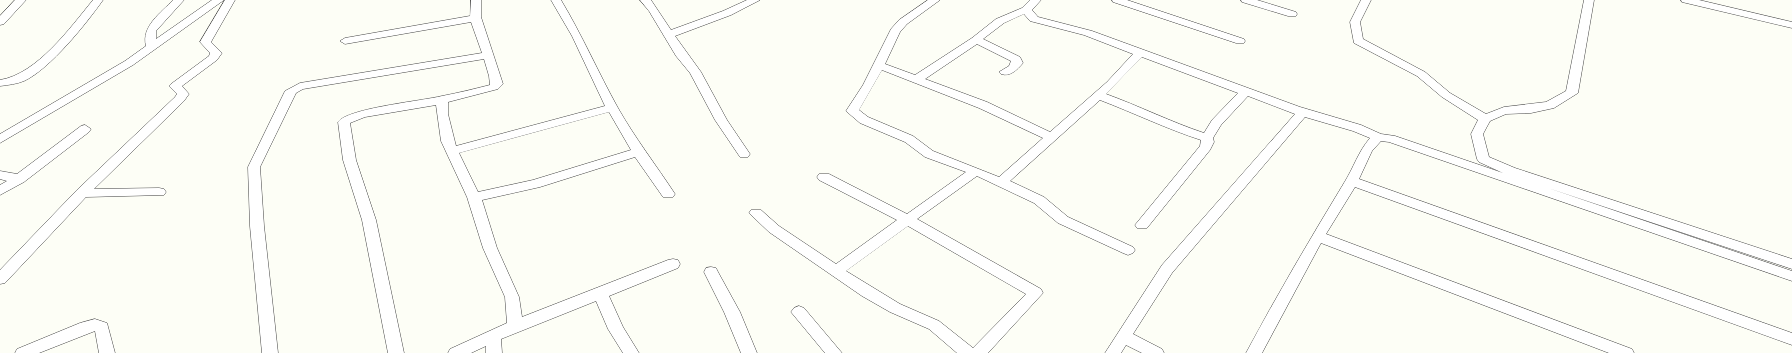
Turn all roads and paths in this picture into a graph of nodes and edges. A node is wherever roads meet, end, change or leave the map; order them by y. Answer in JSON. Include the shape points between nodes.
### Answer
{"nodes":[{"id":1,"x":21,"y":0,"type":"edge"},
{"id":2,"x":98,"y":0,"type":"edge"},
{"id":3,"x":179,"y":0,"type":"edge"},
{"id":4,"x":219,"y":0,"type":"edge"},
{"id":5,"x":230,"y":0,"type":"edge"},
{"id":6,"x":476,"y":0,"type":"edge"},
{"id":7,"x":556,"y":0,"type":"edge"},
{"id":8,"x":935,"y":0,"type":"edge"},
{"id":9,"x":1036,"y":0,"type":"edge"},
{"id":10,"x":1117,"y":0,"type":"edge"},
{"id":11,"x":1246,"y":0,"type":"edge"},
{"id":12,"x":1366,"y":0,"type":"edge"},
{"id":13,"x":1589,"y":0,"type":"edge"},
{"id":14,"x":1686,"y":0,"type":"edge"},
{"id":15,"x":648,"y":1,"type":"edge"},
{"id":16,"x":746,"y":2,"type":"edge"},
{"id":17,"x":1026,"y":10,"type":"junction"},
{"id":18,"x":1292,"y":14,"type":"dead end"},
{"id":19,"x":475,"y":18,"type":"junction"},
{"id":20,"x":0,"y":22,"type":"edge"},
{"id":21,"x":1792,"y":25,"type":"edge"},
{"id":22,"x":668,"y":34,"type":"junction"},
{"id":23,"x":976,"y":40,"type":"junction"},
{"id":24,"x":345,"y":41,"type":"dead end"},
{"id":25,"x":1240,"y":41,"type":"dead end"},
{"id":26,"x":152,"y":46,"type":"junction"},
{"id":27,"x":1140,"y":53,"type":"junction"},
{"id":28,"x":487,"y":55,"type":"junction"},
{"id":29,"x":878,"y":65,"type":"junction"},
{"id":30,"x":1005,"y":72,"type":"dead end"},
{"id":31,"x":916,"y":80,"type":"junction"},
{"id":32,"x":0,"y":83,"type":"edge"},
{"id":33,"x":1246,"y":91,"type":"junction"},
{"id":34,"x":1098,"y":95,"type":"junction"},
{"id":35,"x":442,"y":100,"type":"junction"},
{"id":36,"x":612,"y":108,"type":"junction"},
{"id":37,"x":1303,"y":112,"type":"junction"},
{"id":38,"x":1485,"y":119,"type":"junction"},
{"id":39,"x":85,"y":129,"type":"dead end"},
{"id":40,"x":1052,"y":137,"type":"junction"},
{"id":41,"x":1378,"y":137,"type":"junction"},
{"id":42,"x":1207,"y":138,"type":"junction"},
{"id":43,"x":0,"y":139,"type":"edge"},
{"id":44,"x":452,"y":151,"type":"junction"},
{"id":45,"x":638,"y":152,"type":"junction"},
{"id":46,"x":744,"y":154,"type":"dead end"},
{"id":47,"x":976,"y":171,"type":"junction"},
{"id":48,"x":0,"y":175,"type":"edge"},
{"id":49,"x":824,"y":177,"type":"dead end"},
{"id":50,"x":19,"y":179,"type":"junction"},
{"id":51,"x":1352,"y":181,"type":"junction"},
{"id":52,"x":1001,"y":182,"type":"junction"},
{"id":53,"x":0,"y":191,"type":"edge"},
{"id":54,"x":159,"y":192,"type":"dead end"},
{"id":55,"x":82,"y":193,"type":"junction"},
{"id":56,"x":668,"y":194,"type":"dead end"},
{"id":57,"x":474,"y":197,"type":"junction"},
{"id":58,"x":756,"y":213,"type":"dead end"},
{"id":59,"x":908,"y":220,"type":"junction"},
{"id":60,"x":1142,"y":225,"type":"dead end"},
{"id":61,"x":1318,"y":236,"type":"junction"},
{"id":62,"x":1128,"y":250,"type":"dead end"},
{"id":63,"x":673,"y":264,"type":"dead end"},
{"id":64,"x":1792,"y":264,"type":"edge"},
{"id":65,"x":837,"y":270,"type":"junction"},
{"id":66,"x":711,"y":272,"type":"dead end"},
{"id":67,"x":1792,"y":276,"type":"edge"},
{"id":68,"x":0,"y":279,"type":"edge"},
{"id":69,"x":600,"y":294,"type":"junction"},
{"id":70,"x":799,"y":312,"type":"dead end"},
{"id":71,"x":515,"y":326,"type":"junction"},
{"id":72,"x":493,"y":336,"type":"junction"},
{"id":73,"x":1123,"y":336,"type":"junction"},
{"id":74,"x":1792,"y":339,"type":"edge"},
{"id":75,"x":23,"y":353,"type":"edge"},
{"id":76,"x":108,"y":353,"type":"edge"},
{"id":77,"x":270,"y":353,"type":"edge"},
{"id":78,"x":396,"y":353,"type":"edge"},
{"id":79,"x":456,"y":353,"type":"edge"},
{"id":80,"x":494,"y":353,"type":"edge"},
{"id":81,"x":631,"y":353,"type":"edge"},
{"id":82,"x":749,"y":353,"type":"edge"},
{"id":83,"x":834,"y":353,"type":"edge"},
{"id":84,"x":968,"y":353,"type":"edge"},
{"id":85,"x":978,"y":353,"type":"edge"},
{"id":86,"x":1113,"y":353,"type":"edge"},
{"id":87,"x":1156,"y":353,"type":"edge"},
{"id":88,"x":1254,"y":353,"type":"edge"},
{"id":89,"x":1626,"y":353,"type":"edge"}],
"edges":[{"from":1,"to":20,"type":"street"},
{"from":2,"to":32,"type":"street","via":[[53,51],[31,71],[21,78]]},
{"from":3,"to":26,"type":"street","via":[[151,30]]},
{"from":4,"to":26,"type":"street"},
{"from":5,"to":55,"type":"street","via":[[205,42],[216,53],[213,58],[175,86],[183,94],[180,99]]},
{"from":6,"to":19,"type":"street"},
{"from":7,"to":36,"type":"street","via":[[577,36]]},
{"from":8,"to":29,"type":"street","via":[[903,22],[895,31]]},
{"from":9,"to":17,"type":"street"},
{"from":10,"to":25,"type":"street"},
{"from":11,"to":18,"type":"street"},
{"from":12,"to":38,"type":"street","via":[[1355,22],[1358,41],[1421,74],[1446,95]]},
{"from":13,"to":38,"type":"street","via":[[1572,93],[1550,105],[1504,111]]},
{"from":14,"to":21,"type":"street"},
{"from":15,"to":22,"type":"street"},
{"from":16,"to":22,"type":"street"},
{"from":17,"to":23,"type":"street","via":[[1000,21]]},
{"from":17,"to":27,"type":"street","via":[[1034,19],[1088,33]]},
{"from":19,"to":24,"type":"street"},
{"from":19,"to":28,"type":"street"},
{"from":22,"to":46,"type":"street","via":[[695,72],[721,120]]},
{"from":23,"to":30,"type":"street","via":[[1016,59],[1017,63],[1013,68]]},
{"from":23,"to":31,"type":"street"},
{"from":26,"to":43,"type":"street","via":[[129,63]]},
{"from":27,"to":33,"type":"street"},
{"from":27,"to":34,"type":"street"},
{"from":28,"to":35,"type":"street","via":[[497,84],[494,87]]},
{"from":28,"to":77,"type":"street","via":[[300,86],[291,91],[254,167],[256,226]]},
{"from":29,"to":31,"type":"street"},
{"from":29,"to":47,"type":"street","via":[[869,85],[852,111],[864,120],[909,139],[929,154]]},
{"from":31,"to":40,"type":"street","via":[[983,105]]},
{"from":33,"to":37,"type":"street"},
{"from":33,"to":42,"type":"street","via":[[1216,123]]},
{"from":34,"to":40,"type":"street"},
{"from":34,"to":42,"type":"street"},
{"from":35,"to":44,"type":"street","via":[[444,130]]},
{"from":35,"to":78,"type":"street","via":[[363,114],[344,122],[347,148],[369,222]]},
{"from":36,"to":44,"type":"street"},
{"from":36,"to":45,"type":"street"},
{"from":37,"to":41,"type":"street"},
{"from":37,"to":73,"type":"street","via":[[1167,269]]},
{"from":38,"to":64,"type":"street","via":[[1477,134],[1483,159],[1492,164]]},
{"from":39,"to":50,"type":"street"},
{"from":40,"to":52,"type":"street"},
{"from":41,"to":51,"type":"street","via":[[1366,150]]},
{"from":41,"to":67,"type":"street","via":[[1391,139]]},
{"from":42,"to":60,"type":"street","via":[[1206,147]]},
{"from":44,"to":57,"type":"street"},
{"from":45,"to":56,"type":"street"},
{"from":45,"to":57,"type":"street","via":[[535,184]]},
{"from":47,"to":52,"type":"street"},
{"from":47,"to":59,"type":"street"},
{"from":48,"to":50,"type":"street"},
{"from":49,"to":59,"type":"street"},
{"from":50,"to":53,"type":"street"},
{"from":51,"to":61,"type":"street"},
{"from":51,"to":74,"type":"street"},
{"from":52,"to":62,"type":"street","via":[[1039,200],[1063,220]]},
{"from":54,"to":55,"type":"street"},
{"from":55,"to":68,"type":"street"},
{"from":57,"to":71,"type":"street","via":[[490,248],[512,297]]},
{"from":58,"to":65,"type":"street","via":[[804,250]]},
{"from":59,"to":65,"type":"street"},
{"from":59,"to":85,"type":"street","via":[[1036,293]]},
{"from":61,"to":88,"type":"street"},
{"from":61,"to":89,"type":"street"},
{"from":63,"to":69,"type":"street"},
{"from":65,"to":84,"type":"street","via":[[879,299],[934,325]]},
{"from":66,"to":82,"type":"street","via":[[732,312]]},
{"from":69,"to":71,"type":"street"},
{"from":69,"to":81,"type":"street","via":[[616,329]]},
{"from":70,"to":83,"type":"street"},
{"from":71,"to":72,"type":"street"},
{"from":72,"to":79,"type":"street"},
{"from":72,"to":80,"type":"street"},
{"from":73,"to":86,"type":"street"},
{"from":73,"to":87,"type":"street"},
{"from":75,"to":76,"type":"street","via":[[95,325],[102,327]]}]}
